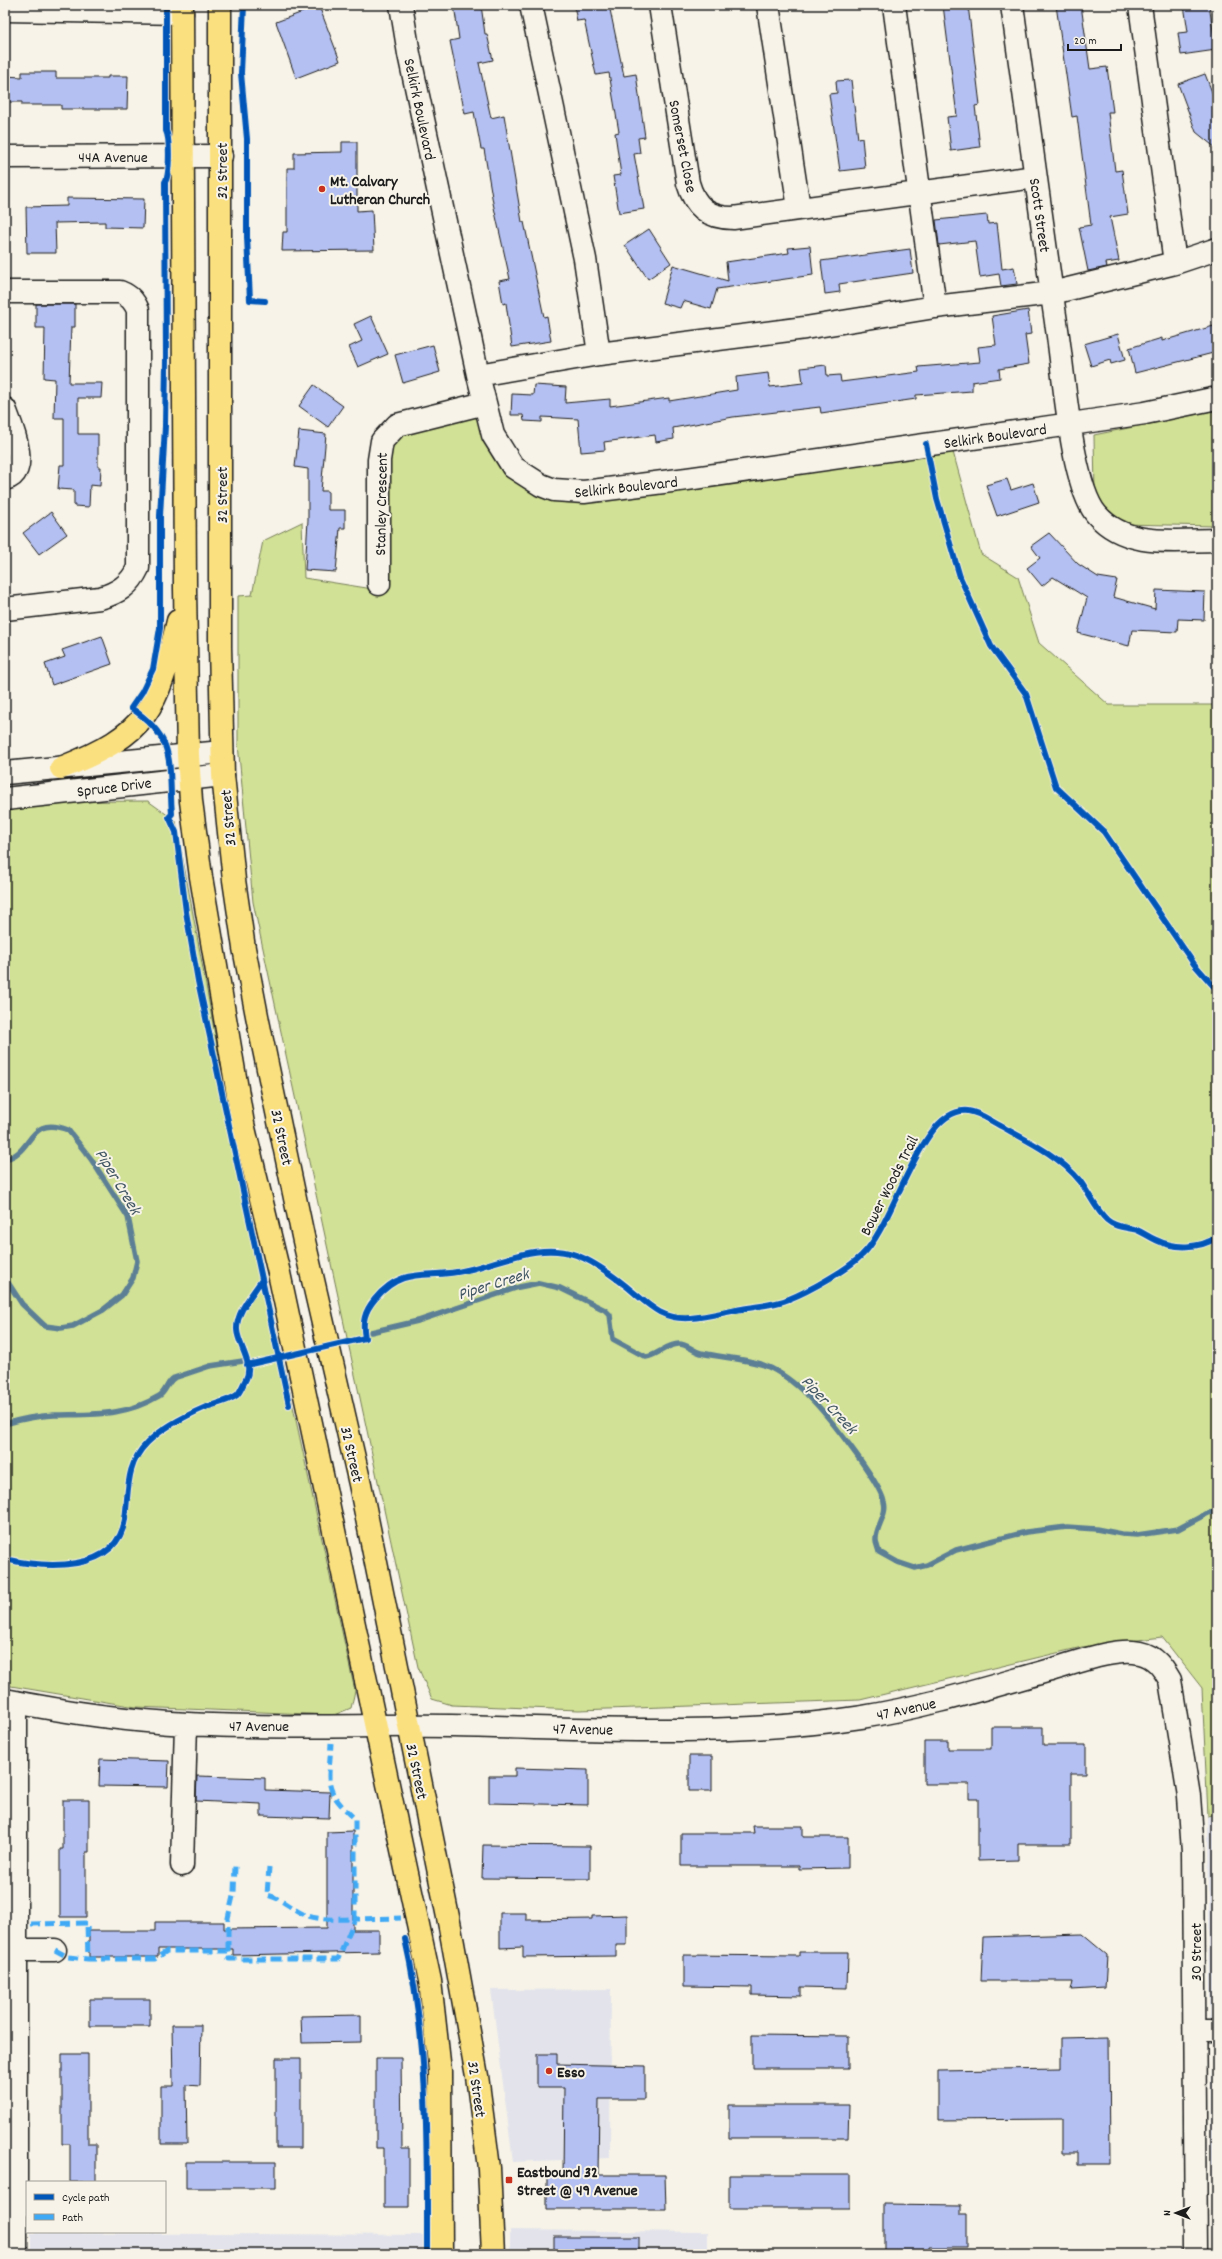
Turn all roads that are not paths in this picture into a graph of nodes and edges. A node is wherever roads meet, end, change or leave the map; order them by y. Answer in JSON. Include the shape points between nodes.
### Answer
{"nodes":[{"id":1,"x":220,"y":5,"type":"edge"},
{"id":2,"x":401,"y":5,"type":"edge"},
{"id":3,"x":531,"y":5,"type":"edge"},
{"id":4,"x":660,"y":5,"type":"edge"},
{"id":5,"x":768,"y":5,"type":"edge"},
{"id":6,"x":894,"y":5,"type":"edge"},
{"id":7,"x":1012,"y":5,"type":"edge"},
{"id":8,"x":1140,"y":5,"type":"edge"},
{"id":9,"x":182,"y":9,"type":"edge"},
{"id":10,"x":5,"y":10,"type":"edge"},
{"id":11,"x":185,"y":155,"type":"junction"},
{"id":12,"x":221,"y":156,"type":"junction"},
{"id":13,"x":5,"y":157,"type":"edge"},
{"id":14,"x":1035,"y":176,"type":"junction"},
{"id":15,"x":920,"y":193,"type":"junction"},
{"id":16,"x":799,"y":208,"type":"junction"},
{"id":17,"x":1217,"y":248,"type":"edge"},
{"id":18,"x":1175,"y":263,"type":"junction"},
{"id":19,"x":5,"y":292,"type":"edge"},
{"id":20,"x":1052,"y":293,"type":"junction"},
{"id":21,"x":935,"y":307,"type":"junction"},
{"id":22,"x":599,"y":354,"type":"junction"},
{"id":23,"x":478,"y":375,"type":"junction"},
{"id":24,"x":1217,"y":398,"type":"edge"},
{"id":25,"x":485,"y":403,"type":"junction"},
{"id":26,"x":5,"y":409,"type":"edge"},
{"id":27,"x":1071,"y":424,"type":"junction"},
{"id":28,"x":5,"y":479,"type":"edge"},
{"id":29,"x":1217,"y":540,"type":"edge"},
{"id":30,"x":379,"y":584,"type":"dead end"},
{"id":31,"x":185,"y":589,"type":"junction"},
{"id":32,"x":5,"y":609,"type":"edge"},
{"id":33,"x":222,"y":752,"type":"junction"},
{"id":34,"x":188,"y":755,"type":"junction"},
{"id":35,"x":61,"y":768,"type":"junction"},
{"id":36,"x":5,"y":773,"type":"edge"},
{"id":37,"x":223,"y":775,"type":"junction"},
{"id":38,"x":189,"y":778,"type":"junction"},
{"id":39,"x":5,"y":799,"type":"edge"},
{"id":40,"x":1153,"y":1658,"type":"joint"},
{"id":41,"x":11,"y":1701,"type":"edge"},
{"id":42,"x":186,"y":1724,"type":"junction"},
{"id":43,"x":376,"y":1725,"type":"junction"},
{"id":44,"x":409,"y":1726,"type":"junction"},
{"id":45,"x":182,"y":1865,"type":"dead end"},
{"id":46,"x":16,"y":1950,"type":"junction"},
{"id":47,"x":55,"y":1950,"type":"dead end"},
{"id":48,"x":1195,"y":2031,"type":"junction"},
{"id":49,"x":1217,"y":2031,"type":"edge"},
{"id":50,"x":442,"y":2221,"type":"junction"},
{"id":51,"x":16,"y":2254,"type":"edge"},
{"id":52,"x":442,"y":2254,"type":"edge"},
{"id":53,"x":453,"y":2254,"type":"edge"},
{"id":54,"x":493,"y":2254,"type":"edge"},
{"id":55,"x":1196,"y":2254,"type":"edge"}],
"edges":[{"from":1,"to":12,"type":"main road","name":"32 Street"},
{"from":2,"to":23,"type":"street","name":"Selkirk Boulevard","via":[[409,54]]},
{"from":3,"to":22,"type":"street","via":[[585,259]]},
{"from":4,"to":16,"type":"street","name":"Somerset Close","via":[[688,183],[695,202],[710,215],[721,218]]},
{"from":5,"to":16,"type":"street"},
{"from":6,"to":15,"type":"street"},
{"from":7,"to":14,"type":"street","name":"Scott Street"},
{"from":8,"to":18,"type":"street"},
{"from":9,"to":10,"type":"street"},
{"from":9,"to":11,"type":"main road","name":"32 Street"},
{"from":11,"to":12,"type":"street","name":"44A Avenue"},
{"from":11,"to":13,"type":"street","name":"44A Avenue"},
{"from":11,"to":31,"type":"main road","name":"32 Street"},
{"from":12,"to":33,"type":"main road","name":"32 Street"},
{"from":14,"to":15,"type":"street","name":"Somerset Close"},
{"from":14,"to":20,"type":"street","name":"Scott Street"},
{"from":15,"to":16,"type":"street","name":"Somerset Close"},
{"from":15,"to":21,"type":"street"},
{"from":17,"to":18,"type":"street"},
{"from":18,"to":20,"type":"street"},
{"from":19,"to":32,"type":"street","via":[[120,292],[135,302],[138,310],[138,568],[125,587],[114,594],[100,598]]},
{"from":20,"to":21,"type":"street"},
{"from":20,"to":27,"type":"street","name":"Scott Street"},
{"from":21,"to":22,"type":"street","via":[[805,328]]},
{"from":22,"to":23,"type":"street"},
{"from":23,"to":25,"type":"street","name":"Selkirk Boulevard"},
{"from":24,"to":27,"type":"street","name":"Selkirk Boulevard","via":[[1145,413]]},
{"from":25,"to":27,"type":"street","name":"Selkirk Boulevard","via":[[494,435],[513,467],[541,486],[569,492],[687,479]]},
{"from":25,"to":30,"type":"street","name":"Stanley Crescent","via":[[397,425],[382,441],[379,460]]},
{"from":26,"to":28,"type":"street","via":[[19,456],[14,472]]},
{"from":27,"to":29,"type":"street","name":"Scott Street","via":[[1083,491],[1097,516],[1108,525],[1120,533],[1150,540]]},
{"from":31,"to":34,"type":"main road","name":"32 Street"},
{"from":31,"to":35,"type":"main road","via":[[166,672],[144,717],[113,744]]},
{"from":33,"to":34,"type":"street","name":"Spruce Drive"},
{"from":33,"to":37,"type":"main road","name":"32 Street"},
{"from":34,"to":35,"type":"street","name":"Spruce Drive"},
{"from":34,"to":38,"type":"main road","name":"32 Street"},
{"from":35,"to":36,"type":"street","name":"Spruce Drive"},
{"from":37,"to":38,"type":"street","name":"Spruce Drive"},
{"from":37,"to":44,"type":"main road","name":"32 Street","via":[[244,948],[304,1241],[360,1484]]},
{"from":38,"to":39,"type":"street","name":"Spruce Drive"},
{"from":38,"to":43,"type":"main road","name":"32 Street","via":[[201,877],[243,1124],[281,1281]]},
{"from":40,"to":44,"type":"street","name":"47 Avenue","via":[[1138,1652],[1121,1653],[912,1708],[808,1724],[757,1728],[669,1729]]},
{"from":40,"to":48,"type":"street","name":"30 Street","via":[[1170,1680],[1188,1796],[1194,1874]]},
{"from":41,"to":42,"type":"street","name":"47 Avenue","via":[[88,1714]]},
{"from":41,"to":46,"type":"street"},
{"from":42,"to":43,"type":"street","name":"47 Avenue"},
{"from":42,"to":45,"type":"street"},
{"from":43,"to":44,"type":"street","name":"47 Avenue"},
{"from":43,"to":50,"type":"main road","name":"32 Street","via":[[430,1981],[437,2028]]},
{"from":44,"to":54,"type":"main road","name":"32 Street","via":[[477,2076],[489,2168]]},
{"from":46,"to":47,"type":"street"},
{"from":46,"to":51,"type":"street"},
{"from":48,"to":49,"type":"street"},
{"from":48,"to":55,"type":"street","name":"30 Street"},
{"from":50,"to":52,"type":"main road","name":"32 Street"},
{"from":50,"to":53,"type":"main road"}]}
